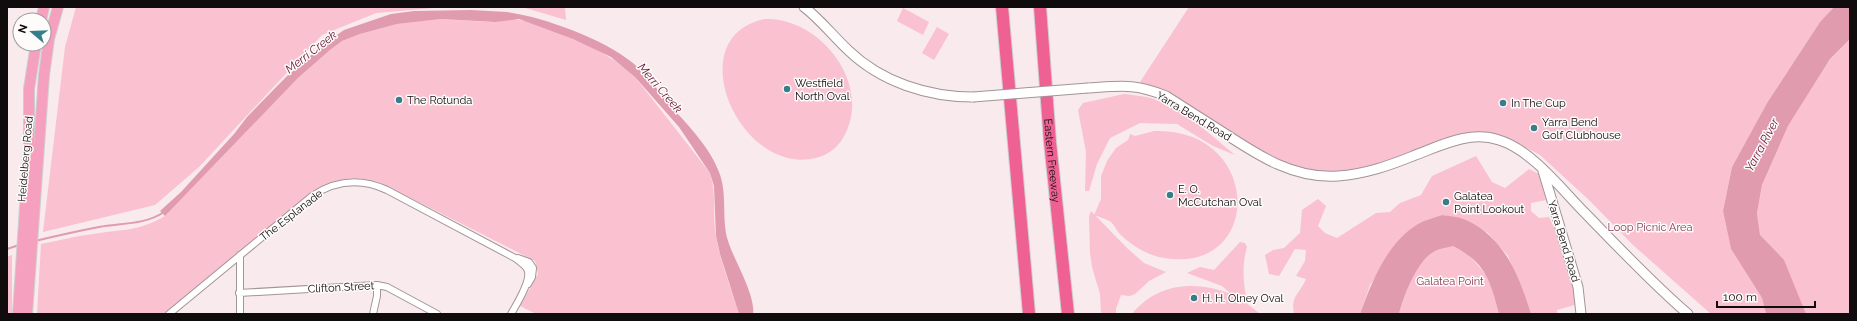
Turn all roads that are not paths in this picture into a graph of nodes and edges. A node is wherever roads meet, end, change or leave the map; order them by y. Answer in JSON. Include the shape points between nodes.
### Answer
{"nodes":[{"id":1,"x":58,"y":7,"type":"edge"},
{"id":2,"x":804,"y":7,"type":"edge"},
{"id":3,"x":1002,"y":7,"type":"edge"},
{"id":4,"x":1040,"y":7,"type":"edge"},
{"id":5,"x":35,"y":52,"type":"edge"},
{"id":6,"x":1543,"y":170,"type":"junction"},
{"id":7,"x":29,"y":216,"type":"junction"},
{"id":8,"x":240,"y":255,"type":"junction"},
{"id":9,"x":26,"y":268,"type":"junction"},
{"id":10,"x":376,"y":285,"type":"junction"},
{"id":11,"x":239,"y":293,"type":"junction"},
{"id":12,"x":18,"y":314,"type":"edge"},
{"id":13,"x":27,"y":314,"type":"edge"},
{"id":14,"x":169,"y":314,"type":"edge"},
{"id":15,"x":240,"y":314,"type":"edge"},
{"id":16,"x":373,"y":314,"type":"edge"},
{"id":17,"x":437,"y":314,"type":"edge"},
{"id":18,"x":511,"y":314,"type":"edge"},
{"id":19,"x":1030,"y":314,"type":"edge"},
{"id":20,"x":1068,"y":314,"type":"edge"},
{"id":21,"x":1581,"y":314,"type":"edge"},
{"id":22,"x":1688,"y":314,"type":"edge"}],
"edges":[{"from":1,"to":7,"type":"main road","name":"Heidelberg Road","via":[[49,39],[44,75]]},
{"from":2,"to":6,"type":"street","name":"Yarra Bend Road","bridge":true,"via":[[849,52],[883,75],[928,92],[973,97],[1088,88],[1133,86],[1149,89],[1166,96],[1269,162],[1306,174],[1336,176],[1365,173],[1476,136],[1489,137],[1518,148]]},
{"from":3,"to":19,"type":"highway"},
{"from":4,"to":20,"type":"highway","name":"Eastern Freeway","via":[[1050,142]]},
{"from":5,"to":7,"type":"main road","name":"Heidelberg Road","via":[[29,89]]},
{"from":6,"to":21,"type":"street","name":"Yarra Bend Road","via":[[1576,280]]},
{"from":6,"to":22,"type":"street","name":"Yarra Bend Road"},
{"from":7,"to":9,"type":"main road","name":"Heidelberg Road"},
{"from":8,"to":11,"type":"street"},
{"from":8,"to":14,"type":"street","name":"The Esplanade"},
{"from":8,"to":18,"type":"street","name":"The Esplanade","via":[[319,192],[340,183],[370,183],[515,258],[529,262],[532,277]]},
{"from":9,"to":12,"type":"main road","name":"Heidelberg Road"},
{"from":9,"to":13,"type":"main road","name":"Heidelberg Road"},
{"from":10,"to":11,"type":"street","name":"Clifton Street"},
{"from":10,"to":16,"type":"street","via":[[377,296]]},
{"from":10,"to":17,"type":"street","name":"Clifton Street","via":[[387,287]]},
{"from":11,"to":15,"type":"street"}]}
